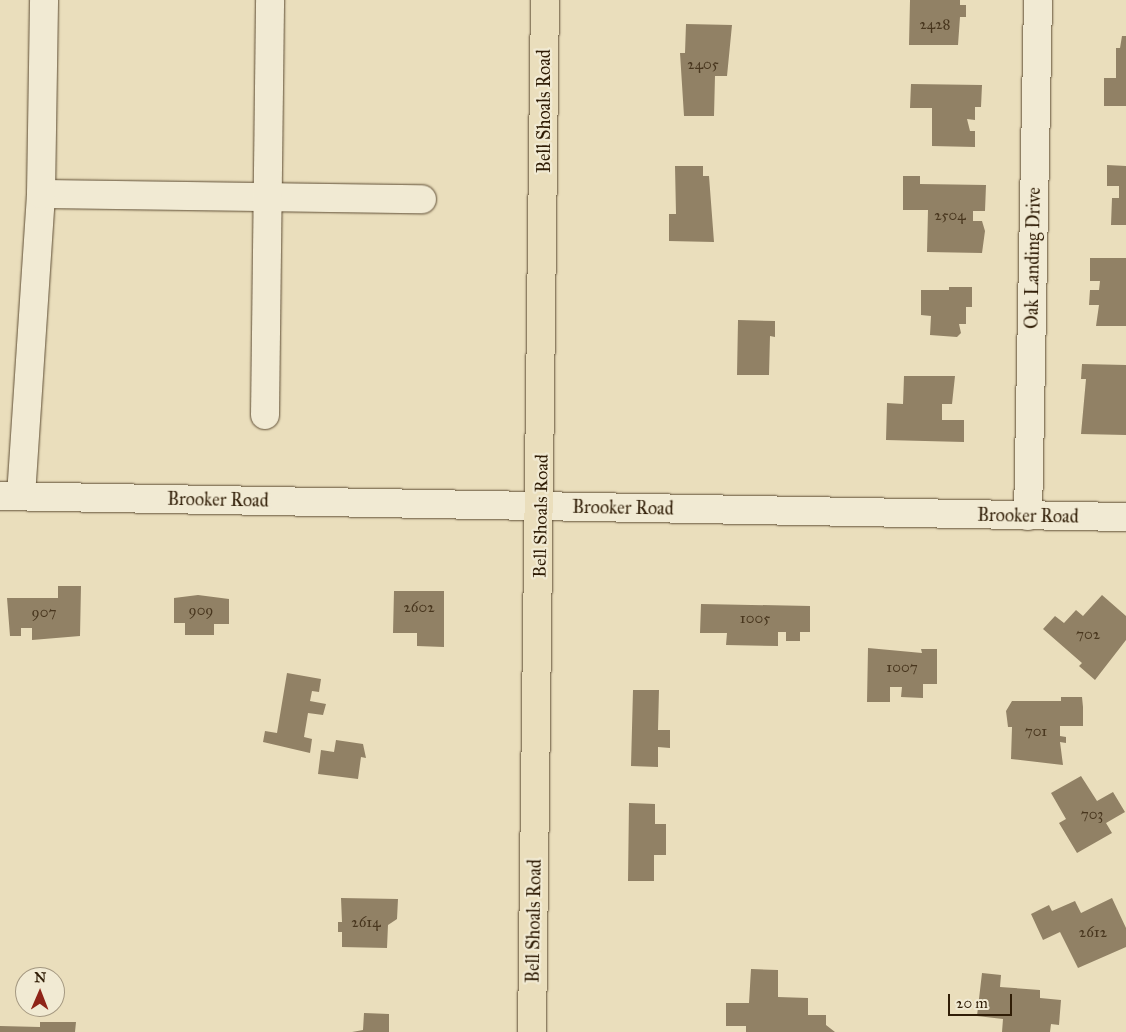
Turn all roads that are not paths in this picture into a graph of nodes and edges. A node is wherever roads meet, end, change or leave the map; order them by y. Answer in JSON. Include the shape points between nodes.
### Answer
{"nodes":[{"id":1,"x":44,"y":0,"type":"edge"},
{"id":2,"x":270,"y":0,"type":"edge"},
{"id":3,"x":545,"y":0,"type":"edge"},
{"id":4,"x":1038,"y":0,"type":"edge"},
{"id":5,"x":41,"y":194,"type":"junction"},
{"id":6,"x":268,"y":197,"type":"junction"},
{"id":7,"x":422,"y":199,"type":"dead end"},
{"id":8,"x":265,"y":414,"type":"dead end"},
{"id":9,"x":10,"y":496,"type":"edge"},
{"id":10,"x":541,"y":506,"type":"junction"},
{"id":11,"x":1028,"y":516,"type":"junction"},
{"id":12,"x":1126,"y":517,"type":"edge"},
{"id":13,"x":532,"y":1032,"type":"edge"}],
"edges":[{"from":1,"to":5,"type":"street"},
{"from":2,"to":6,"type":"street"},
{"from":3,"to":10,"type":"main road","name":"Bell Shoals Road"},
{"from":4,"to":11,"type":"street","name":"Oak Landing Drive"},
{"from":5,"to":6,"type":"street"},
{"from":5,"to":9,"type":"street"},
{"from":6,"to":7,"type":"street"},
{"from":6,"to":8,"type":"street"},
{"from":9,"to":10,"type":"street","name":"Brooker Road"},
{"from":10,"to":11,"type":"street","name":"Brooker Road"},
{"from":10,"to":13,"type":"main road","name":"Bell Shoals Road"},
{"from":11,"to":12,"type":"street","name":"Brooker Road"}]}
